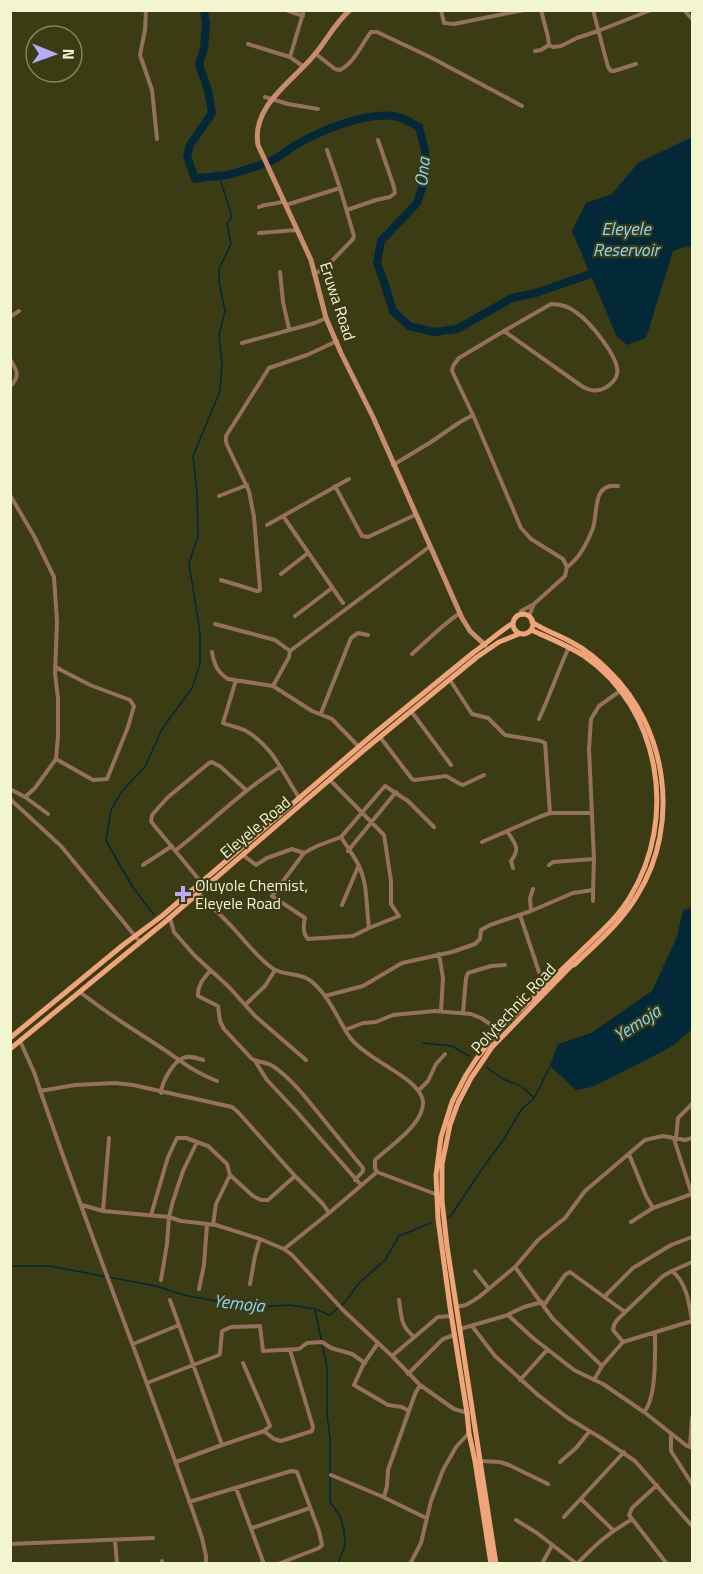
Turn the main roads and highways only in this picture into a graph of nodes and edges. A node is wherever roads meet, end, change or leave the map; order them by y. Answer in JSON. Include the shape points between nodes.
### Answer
{"nodes":[{"id":1,"x":350,"y":10,"type":"edge"},
{"id":2,"x":532,"y":621,"type":"junction"},
{"id":3,"x":513,"y":623,"type":"junction"},
{"id":4,"x":531,"y":630,"type":"junction"},
{"id":5,"x":519,"y":634,"type":"junction"},
{"id":6,"x":488,"y":647,"type":"junction"},
{"id":7,"x":441,"y":684,"type":"junction"},
{"id":8,"x":427,"y":695,"type":"junction"},
{"id":9,"x":166,"y":918,"type":"junction"},
{"id":10,"x":140,"y":937,"type":"junction"},
{"id":11,"x":10,"y":1038,"type":"edge"},
{"id":12,"x":10,"y":1049,"type":"edge"},
{"id":13,"x":439,"y":1195,"type":"junction"},
{"id":14,"x":470,"y":1414,"type":"junction"},
{"id":15,"x":491,"y":1563,"type":"edge"},
{"id":16,"x":496,"y":1563,"type":"edge"}],
"edges":[{"from":1,"to":6,"type":"main road","name":"Eruwa Road","via":[[316,54],[273,99],[259,126],[257,140],[311,260],[326,318],[429,547],[470,631]]},
{"from":2,"to":3,"type":"main road","via":[[522,615]]},
{"from":2,"to":4,"type":"main road"},
{"from":2,"to":13,"type":"main road","name":"Polytechnic Road","via":[[588,653],[633,700],[651,735],[659,762],[661,830],[650,871],[626,912],[503,1034],[471,1078],[447,1137]]},
{"from":3,"to":5,"type":"main road"},
{"from":3,"to":6,"type":"main road","via":[[495,635]]},
{"from":4,"to":5,"type":"main road"},
{"from":4,"to":13,"type":"main road","name":"Polytechnic Road","via":[[555,639],[594,664],[620,691],[638,719],[654,764],[656,830],[650,855],[622,909],[499,1030],[469,1070],[452,1102],[441,1137],[436,1175]]},
{"from":5,"to":6,"type":"main road"},
{"from":6,"to":7,"type":"main road","name":"Eleyele Road"},
{"from":6,"to":7,"type":"main road","name":"Eleyele Road","via":[[474,652]]},
{"from":7,"to":8,"type":"main road","name":"Eleyele Road"},
{"from":8,"to":9,"type":"main road","name":"Eleyele Road"},
{"from":8,"to":9,"type":"main road","name":"Eleyele Road","via":[[359,747],[201,882]]},
{"from":9,"to":10,"type":"main road","name":"Eleyele Road"},
{"from":10,"to":11,"type":"main road","name":"Eleyele Road","via":[[123,945]]},
{"from":10,"to":12,"type":"main road","name":"Eleyele Road"},
{"from":13,"to":14,"type":"main road","name":"Polytechnic Road"},
{"from":13,"to":14,"type":"main road","name":"Polytechnic Road","via":[[451,1316]]},
{"from":14,"to":15,"type":"main road","name":"Polytechnic Road","via":[[469,1433]]},
{"from":14,"to":16,"type":"main road","name":"Polytechnic Road"}]}
